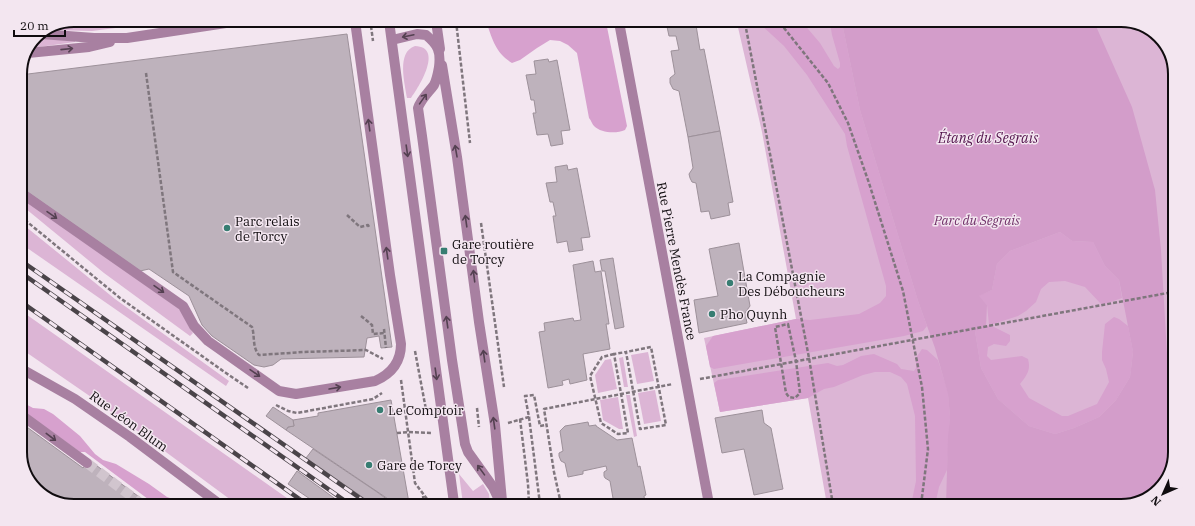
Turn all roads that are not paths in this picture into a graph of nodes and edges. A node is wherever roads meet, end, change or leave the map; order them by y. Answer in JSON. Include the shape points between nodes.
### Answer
{"nodes":[{"id":1,"x":199,"y":27,"type":"edge"},
{"id":2,"x":356,"y":27,"type":"edge"},
{"id":3,"x":391,"y":27,"type":"edge"},
{"id":4,"x":437,"y":27,"type":"edge"},
{"id":5,"x":620,"y":27,"type":"edge"},
{"id":6,"x":49,"y":35,"type":"edge"},
{"id":7,"x":127,"y":38,"type":"junction"},
{"id":8,"x":392,"y":40,"type":"junction"},
{"id":9,"x":33,"y":53,"type":"edge"},
{"id":10,"x":440,"y":55,"type":"junction"},
{"id":11,"x":27,"y":197,"type":"edge"},
{"id":12,"x":27,"y":372,"type":"edge"},
{"id":13,"x":27,"y":419,"type":"edge"},
{"id":14,"x":87,"y":463,"type":"tunnel mouth"},
{"id":15,"x":213,"y":499,"type":"edge"},
{"id":16,"x":453,"y":499,"type":"edge"},
{"id":17,"x":499,"y":499,"type":"edge"},
{"id":18,"x":502,"y":499,"type":"edge"},
{"id":19,"x":708,"y":499,"type":"edge"}],
"edges":[{"from":1,"to":7,"type":"street"},
{"from":11,"to":2,"type":"street","one_way":true,"via":[[183,306],[194,326],[208,341],[280,391],[296,394],[375,381],[387,375],[398,362],[401,344]]},
{"from":3,"to":8,"type":"street"},
{"from":4,"to":10,"type":"street"},
{"from":5,"to":19,"type":"street","name":"Rue Pierre Mendès France"},
{"from":6,"to":7,"type":"street"},
{"from":9,"to":7,"type":"street","one_way":true,"via":[[89,47]]},
{"from":10,"to":8,"type":"street","one_way":true,"via":[[437,46],[426,35],[418,34]]},
{"from":8,"to":16,"type":"street","one_way":true},
{"from":17,"to":10,"type":"street","one_way":true,"via":[[468,452],[466,444],[418,108],[438,76]]},
{"from":18,"to":10,"type":"street","one_way":true,"via":[[495,425]]},
{"from":12,"to":15,"type":"street","name":"Rue Léon Blum","via":[[75,399]]},
{"from":13,"to":14,"type":"street","one_way":true}]}
